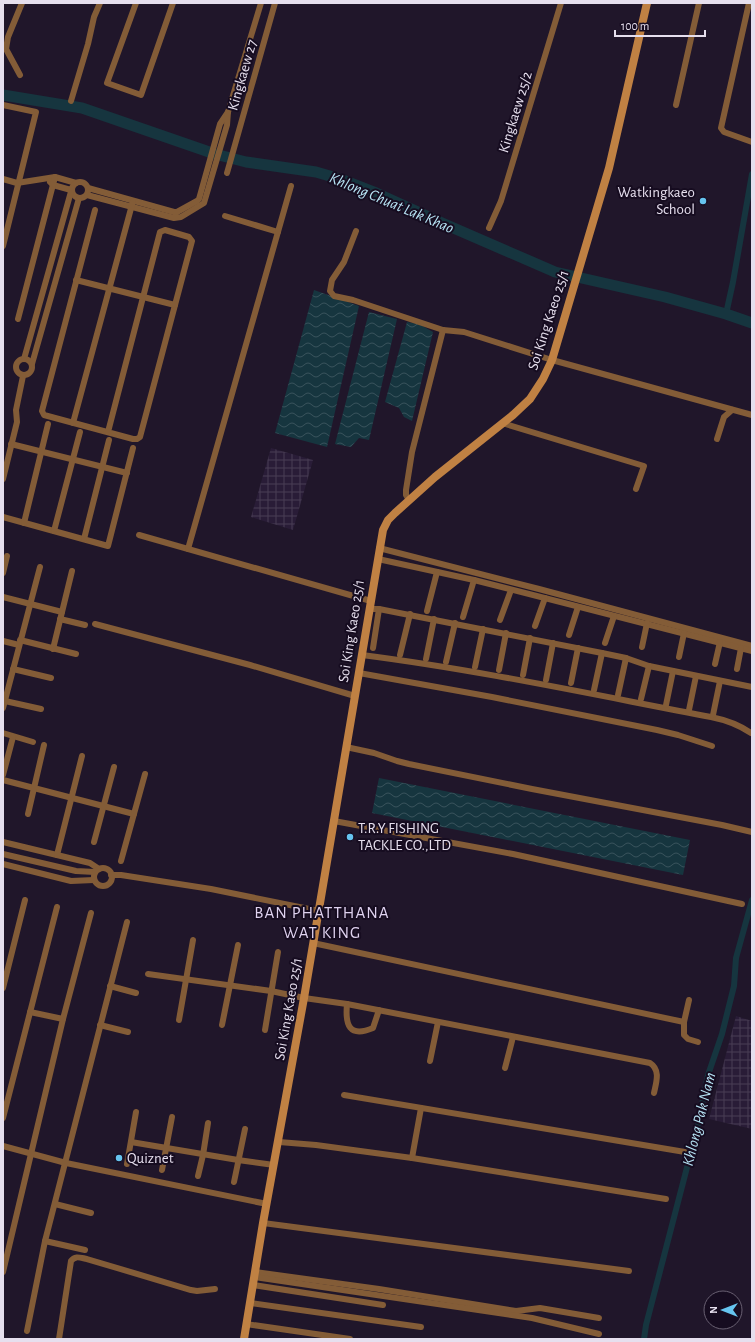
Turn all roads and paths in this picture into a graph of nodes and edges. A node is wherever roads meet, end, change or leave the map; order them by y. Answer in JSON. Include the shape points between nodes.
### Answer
{"nodes":[{"id":1,"x":22,"y":3,"type":"edge"},
{"id":2,"x":100,"y":3,"type":"edge"},
{"id":3,"x":136,"y":3,"type":"edge"},
{"id":4,"x":173,"y":3,"type":"edge"},
{"id":5,"x":261,"y":3,"type":"edge"},
{"id":6,"x":275,"y":3,"type":"edge"},
{"id":7,"x":561,"y":3,"type":"edge"},
{"id":8,"x":647,"y":3,"type":"edge"},
{"id":9,"x":699,"y":3,"type":"edge"},
{"id":10,"x":749,"y":3,"type":"edge"},
{"id":11,"x":20,"y":75,"type":"dead end"},
{"id":12,"x":71,"y":101,"type":"dead end"},
{"id":13,"x":3,"y":105,"type":"edge"},
{"id":14,"x":676,"y":105,"type":"dead end"},
{"id":15,"x":228,"y":112,"type":"junction"},
{"id":16,"x":752,"y":142,"type":"edge"},
{"id":17,"x":228,"y":171,"type":"dead end"},
{"id":18,"x":55,"y":177,"type":"junction"},
{"id":19,"x":45,"y":178,"type":"junction"},
{"id":20,"x":3,"y":179,"type":"edge"},
{"id":21,"x":18,"y":183,"type":"junction"},
{"id":22,"x":53,"y":185,"type":"junction"},
{"id":23,"x":291,"y":186,"type":"dead end"},
{"id":24,"x":73,"y":187,"type":"junction"},
{"id":25,"x":87,"y":191,"type":"junction"},
{"id":26,"x":205,"y":191,"type":"junction"},
{"id":27,"x":79,"y":198,"type":"junction"},
{"id":28,"x":132,"y":204,"type":"junction"},
{"id":29,"x":95,"y":210,"type":"dead end"},
{"id":30,"x":225,"y":216,"type":"dead end"},
{"id":31,"x":489,"y":228,"type":"dead end"},
{"id":32,"x":356,"y":230,"type":"dead end"},
{"id":33,"x":278,"y":232,"type":"junction"},
{"id":34,"x":3,"y":246,"type":"edge"},
{"id":35,"x":49,"y":271,"type":"junction"},
{"id":36,"x":57,"y":274,"type":"junction"},
{"id":37,"x":76,"y":280,"type":"junction"},
{"id":38,"x":108,"y":288,"type":"junction"},
{"id":39,"x":143,"y":297,"type":"junction"},
{"id":40,"x":175,"y":305,"type":"junction"},
{"id":41,"x":18,"y":319,"type":"dead end"},
{"id":42,"x":443,"y":330,"type":"junction"},
{"id":43,"x":24,"y":359,"type":"junction"},
{"id":44,"x":552,"y":360,"type":"junction"},
{"id":45,"x":32,"y":364,"type":"junction"},
{"id":46,"x":23,"y":376,"type":"junction"},
{"id":47,"x":732,"y":410,"type":"junction"},
{"id":48,"x":752,"y":415,"type":"edge"},
{"id":49,"x":73,"y":423,"type":"junction"},
{"id":50,"x":502,"y":423,"type":"junction"},
{"id":51,"x":48,"y":424,"type":"dead end"},
{"id":52,"x":80,"y":432,"type":"dead end"},
{"id":53,"x":108,"y":432,"type":"junction"},
{"id":54,"x":717,"y":439,"type":"dead end"},
{"id":55,"x":109,"y":440,"type":"dead end"},
{"id":56,"x":11,"y":444,"type":"junction"},
{"id":57,"x":133,"y":448,"type":"dead end"},
{"id":58,"x":41,"y":452,"type":"junction"},
{"id":59,"x":72,"y":460,"type":"junction"},
{"id":60,"x":103,"y":467,"type":"junction"},
{"id":61,"x":127,"y":473,"type":"junction"},
{"id":62,"x":3,"y":478,"type":"edge"},
{"id":63,"x":636,"y":489,"type":"dead end"},
{"id":64,"x":409,"y":500,"type":"junction"},
{"id":65,"x":3,"y":517,"type":"edge"},
{"id":66,"x":24,"y":523,"type":"junction"},
{"id":67,"x":54,"y":531,"type":"junction"},
{"id":68,"x":139,"y":535,"type":"dead end"},
{"id":69,"x":84,"y":539,"type":"junction"},
{"id":70,"x":380,"y":548,"type":"junction"},
{"id":71,"x":188,"y":549,"type":"junction"},
{"id":72,"x":7,"y":556,"type":"dead end"},
{"id":73,"x":378,"y":559,"type":"junction"},
{"id":74,"x":40,"y":567,"type":"dead end"},
{"id":75,"x":72,"y":571,"type":"dead end"},
{"id":76,"x":437,"y":572,"type":"junction"},
{"id":77,"x":3,"y":573,"type":"edge"},
{"id":78,"x":474,"y":580,"type":"junction"},
{"id":79,"x":511,"y":590,"type":"junction"},
{"id":80,"x":3,"y":597,"type":"edge"},
{"id":81,"x":545,"y":598,"type":"junction"},
{"id":82,"x":30,"y":604,"type":"junction"},
{"id":83,"x":370,"y":605,"type":"junction"},
{"id":84,"x":578,"y":607,"type":"junction"},
{"id":85,"x":379,"y":609,"type":"junction"},
{"id":86,"x":427,"y":611,"type":"dead end"},
{"id":87,"x":62,"y":612,"type":"junction"},
{"id":88,"x":410,"y":614,"type":"junction"},
{"id":89,"x":614,"y":616,"type":"junction"},
{"id":90,"x":463,"y":617,"type":"dead end"},
{"id":91,"x":60,"y":619,"type":"junction"},
{"id":92,"x":434,"y":619,"type":"junction"},
{"id":93,"x":500,"y":620,"type":"dead end"},
{"id":94,"x":455,"y":623,"type":"junction"},
{"id":95,"x":647,"y":623,"type":"junction"},
{"id":96,"x":95,"y":624,"type":"dead end"},
{"id":97,"x":85,"y":625,"type":"dead end"},
{"id":98,"x":535,"y":626,"type":"dead end"},
{"id":99,"x":483,"y":628,"type":"junction"},
{"id":100,"x":506,"y":633,"type":"junction"},
{"id":101,"x":684,"y":633,"type":"junction"},
{"id":102,"x":569,"y":635,"type":"dead end"},
{"id":103,"x":530,"y":638,"type":"junction"},
{"id":104,"x":3,"y":640,"type":"edge"},
{"id":105,"x":20,"y":642,"type":"junction"},
{"id":106,"x":720,"y":642,"type":"junction"},
{"id":107,"x":553,"y":643,"type":"junction"},
{"id":108,"x":605,"y":643,"type":"dead end"},
{"id":109,"x":752,"y":646,"type":"edge"},
{"id":110,"x":642,"y":647,"type":"dead end"},
{"id":111,"x":53,"y":648,"type":"junction"},
{"id":112,"x":374,"y":648,"type":"dead end"},
{"id":113,"x":578,"y":648,"type":"junction"},
{"id":114,"x":741,"y":648,"type":"junction"},
{"id":115,"x":752,"y":651,"type":"edge"},
{"id":116,"x":602,"y":653,"type":"junction"},
{"id":117,"x":76,"y":654,"type":"dead end"},
{"id":118,"x":362,"y":655,"type":"junction"},
{"id":119,"x":400,"y":655,"type":"dead end"},
{"id":120,"x":679,"y":657,"type":"dead end"},
{"id":121,"x":426,"y":658,"type":"dead end"},
{"id":122,"x":626,"y":658,"type":"junction"},
{"id":123,"x":446,"y":662,"type":"dead end"},
{"id":124,"x":715,"y":664,"type":"dead end"},
{"id":125,"x":649,"y":666,"type":"junction"},
{"id":126,"x":475,"y":667,"type":"dead end"},
{"id":127,"x":13,"y":669,"type":"junction"},
{"id":128,"x":737,"y":669,"type":"dead end"},
{"id":129,"x":499,"y":670,"type":"dead end"},
{"id":130,"x":673,"y":671,"type":"junction"},
{"id":131,"x":359,"y":673,"type":"junction"},
{"id":132,"x":523,"y":675,"type":"dead end"},
{"id":133,"x":696,"y":676,"type":"junction"},
{"id":134,"x":51,"y":678,"type":"dead end"},
{"id":135,"x":546,"y":680,"type":"dead end"},
{"id":136,"x":720,"y":681,"type":"junction"},
{"id":137,"x":571,"y":683,"type":"dead end"},
{"id":138,"x":6,"y":686,"type":"edge"},
{"id":139,"x":752,"y":687,"type":"edge"},
{"id":140,"x":594,"y":690,"type":"dead end"},
{"id":141,"x":618,"y":695,"type":"dead end"},
{"id":142,"x":355,"y":696,"type":"junction"},
{"id":143,"x":641,"y":699,"type":"dead end"},
{"id":144,"x":5,"y":701,"type":"junction"},
{"id":145,"x":666,"y":705,"type":"dead end"},
{"id":146,"x":3,"y":708,"type":"edge"},
{"id":147,"x":41,"y":709,"type":"dead end"},
{"id":148,"x":689,"y":710,"type":"dead end"},
{"id":149,"x":713,"y":716,"type":"dead end"},
{"id":150,"x":751,"y":732,"type":"dead end"},
{"id":151,"x":3,"y":733,"type":"edge"},
{"id":152,"x":13,"y":737,"type":"junction"},
{"id":153,"x":33,"y":742,"type":"dead end"},
{"id":154,"x":44,"y":745,"type":"dead end"},
{"id":155,"x":712,"y":746,"type":"dead end"},
{"id":156,"x":346,"y":747,"type":"junction"},
{"id":157,"x":82,"y":756,"type":"dead end"},
{"id":158,"x":114,"y":767,"type":"dead end"},
{"id":159,"x":145,"y":774,"type":"dead end"},
{"id":160,"x":3,"y":775,"type":"edge"},
{"id":161,"x":3,"y":780,"type":"edge"},
{"id":162,"x":34,"y":788,"type":"junction"},
{"id":163,"x":72,"y":798,"type":"junction"},
{"id":164,"x":104,"y":806,"type":"junction"},
{"id":165,"x":28,"y":814,"type":"dead end"},
{"id":166,"x":134,"y":814,"type":"junction"},
{"id":167,"x":334,"y":821,"type":"junction"},
{"id":168,"x":752,"y":832,"type":"edge"},
{"id":169,"x":3,"y":842,"type":"edge"},
{"id":170,"x":94,"y":842,"type":"dead end"},
{"id":171,"x":3,"y":854,"type":"edge"},
{"id":172,"x":57,"y":855,"type":"junction"},
{"id":173,"x":121,"y":861,"type":"dead end"},
{"id":174,"x":3,"y":864,"type":"edge"},
{"id":175,"x":58,"y":867,"type":"junction"},
{"id":176,"x":97,"y":870,"type":"junction"},
{"id":177,"x":112,"y":875,"type":"junction"},
{"id":178,"x":55,"y":877,"type":"junction"},
{"id":179,"x":94,"y":880,"type":"junction"},
{"id":180,"x":25,"y":900,"type":"dead end"},
{"id":181,"x":742,"y":904,"type":"dead end"},
{"id":182,"x":57,"y":907,"type":"dead end"},
{"id":183,"x":319,"y":911,"type":"junction"},
{"id":184,"x":91,"y":913,"type":"dead end"},
{"id":185,"x":126,"y":922,"type":"dead end"},
{"id":186,"x":193,"y":940,"type":"dead end"},
{"id":187,"x":313,"y":943,"type":"junction"},
{"id":188,"x":238,"y":945,"type":"dead end"},
{"id":189,"x":278,"y":952,"type":"dead end"},
{"id":190,"x":148,"y":974,"type":"dead end"},
{"id":191,"x":186,"y":979,"type":"junction"},
{"id":192,"x":230,"y":985,"type":"junction"},
{"id":193,"x":110,"y":986,"type":"junction"},
{"id":194,"x":3,"y":988,"type":"edge"},
{"id":195,"x":271,"y":991,"type":"junction"},
{"id":196,"x":136,"y":993,"type":"dead end"},
{"id":197,"x":304,"y":998,"type":"junction"},
{"id":198,"x":689,"y":1000,"type":"dead end"},
{"id":199,"x":347,"y":1004,"type":"junction"},
{"id":200,"x":379,"y":1010,"type":"junction"},
{"id":201,"x":30,"y":1012,"type":"junction"},
{"id":202,"x":63,"y":1019,"type":"junction"},
{"id":203,"x":179,"y":1020,"type":"dead end"},
{"id":204,"x":438,"y":1022,"type":"junction"},
{"id":205,"x":684,"y":1022,"type":"junction"},
{"id":206,"x":100,"y":1025,"type":"junction"},
{"id":207,"x":222,"y":1025,"type":"dead end"},
{"id":208,"x":265,"y":1030,"type":"dead end"},
{"id":209,"x":128,"y":1032,"type":"dead end"},
{"id":210,"x":512,"y":1037,"type":"junction"},
{"id":211,"x":698,"y":1042,"type":"dead end"},
{"id":212,"x":430,"y":1060,"type":"dead end"},
{"id":213,"x":505,"y":1068,"type":"dead end"},
{"id":214,"x":654,"y":1093,"type":"dead end"},
{"id":215,"x":344,"y":1095,"type":"dead end"},
{"id":216,"x":421,"y":1108,"type":"junction"},
{"id":217,"x":136,"y":1112,"type":"dead end"},
{"id":218,"x":172,"y":1117,"type":"dead end"},
{"id":219,"x":3,"y":1118,"type":"edge"},
{"id":220,"x":208,"y":1123,"type":"dead end"},
{"id":221,"x":245,"y":1129,"type":"dead end"},
{"id":222,"x":130,"y":1142,"type":"junction"},
{"id":223,"x":279,"y":1142,"type":"junction"},
{"id":224,"x":3,"y":1146,"type":"edge"},
{"id":225,"x":166,"y":1148,"type":"junction"},
{"id":226,"x":685,"y":1152,"type":"dead end"},
{"id":227,"x":31,"y":1153,"type":"junction"},
{"id":228,"x":203,"y":1155,"type":"junction"},
{"id":229,"x":412,"y":1158,"type":"junction"},
{"id":230,"x":238,"y":1160,"type":"junction"},
{"id":231,"x":66,"y":1163,"type":"junction"},
{"id":232,"x":127,"y":1164,"type":"dead end"},
{"id":233,"x":274,"y":1165,"type":"junction"},
{"id":234,"x":162,"y":1170,"type":"dead end"},
{"id":235,"x":198,"y":1176,"type":"dead end"},
{"id":236,"x":234,"y":1182,"type":"dead end"},
{"id":237,"x":666,"y":1199,"type":"dead end"},
{"id":238,"x":55,"y":1204,"type":"junction"},
{"id":239,"x":267,"y":1204,"type":"junction"},
{"id":240,"x":91,"y":1213,"type":"dead end"},
{"id":241,"x":263,"y":1223,"type":"junction"},
{"id":242,"x":45,"y":1241,"type":"junction"},
{"id":243,"x":85,"y":1250,"type":"dead end"},
{"id":244,"x":629,"y":1271,"type":"dead end"},
{"id":245,"x":3,"y":1272,"type":"edge"},
{"id":246,"x":254,"y":1278,"type":"junction"},
{"id":247,"x":215,"y":1289,"type":"dead end"},
{"id":248,"x":250,"y":1303,"type":"junction"},
{"id":249,"x":383,"y":1305,"type":"dead end"},
{"id":250,"x":599,"y":1318,"type":"dead end"},
{"id":251,"x":246,"y":1324,"type":"junction"},
{"id":252,"x":421,"y":1327,"type":"dead end"},
{"id":253,"x":27,"y":1331,"type":"dead end"},
{"id":254,"x":599,"y":1334,"type":"dead end"},
{"id":255,"x":59,"y":1339,"type":"edge"},
{"id":256,"x":244,"y":1339,"type":"edge"},
{"id":257,"x":350,"y":1339,"type":"edge"}],
"edges":[{"from":1,"to":11,"type":"street","via":[[8,37],[6,49]]},
{"from":2,"to":12,"type":"street"},
{"from":3,"to":4,"type":"street","via":[[107,83],[141,95]]},
{"from":5,"to":15,"type":"street"},
{"from":6,"to":17,"type":"street","name":"Kingkaew 27"},
{"from":7,"to":31,"type":"street","name":"Kingkaew 25/2","via":[[501,201]]},
{"from":8,"to":44,"type":"street","name":"Soi King Kaeo 25/1","via":[[609,168]]},
{"from":9,"to":14,"type":"street"},
{"from":10,"to":16,"type":"street","via":[[721,128],[724,132]]},
{"from":13,"to":21,"type":"street","via":[[36,112]]},
{"from":15,"to":26,"type":"street","via":[[217,163]]},
{"from":15,"to":26,"type":"street","via":[[220,124]]},
{"from":18,"to":19,"type":"street"},
{"from":18,"to":22,"type":"street"},
{"from":18,"to":24,"type":"street"},
{"from":19,"to":21,"type":"street"},
{"from":19,"to":22,"type":"street"},
{"from":20,"to":21,"type":"street"},
{"from":21,"to":34,"type":"street"},
{"from":22,"to":24,"type":"street"},
{"from":22,"to":41,"type":"street"},
{"from":23,"to":33,"type":"street"},
{"from":24,"to":25,"type":"street","via":[[82,182],[86,184]]},
{"from":24,"to":27,"type":"street","via":[[73,195]]},
{"from":24,"to":35,"type":"street"},
{"from":25,"to":27,"type":"street","via":[[83,198]]},
{"from":25,"to":28,"type":"street"},
{"from":26,"to":28,"type":"street","via":[[206,200],[202,206],[178,218]]},
{"from":27,"to":36,"type":"street"},
{"from":28,"to":38,"type":"street"},
{"from":29,"to":37,"type":"street"},
{"from":30,"to":33,"type":"street"},
{"from":32,"to":42,"type":"street","via":[[344,262],[332,280],[332,295]]},
{"from":33,"to":71,"type":"street"},
{"from":35,"to":36,"type":"street"},
{"from":35,"to":43,"type":"street"},
{"from":36,"to":45,"type":"street"},
{"from":37,"to":38,"type":"street"},
{"from":37,"to":49,"type":"street","via":[[42,411],[44,415]]},
{"from":38,"to":39,"type":"street"},
{"from":38,"to":49,"type":"street"},
{"from":39,"to":40,"type":"street"},
{"from":39,"to":40,"type":"street","via":[[160,232],[164,230],[189,237],[192,241]]},
{"from":39,"to":53,"type":"street"},
{"from":40,"to":53,"type":"street","via":[[140,437],[133,439]]},
{"from":42,"to":44,"type":"street","via":[[464,332]]},
{"from":42,"to":64,"type":"street","via":[[412,452],[406,490]]},
{"from":43,"to":45,"type":"street"},
{"from":43,"to":46,"type":"street","via":[[18,362],[16,368]]},
{"from":44,"to":47,"type":"street"},
{"from":44,"to":50,"type":"street","name":"Soi King Kaeo 25/1","via":[[538,389]]},
{"from":45,"to":46,"type":"street","via":[[31,372]]},
{"from":46,"to":56,"type":"street","via":[[16,410],[17,422]]},
{"from":47,"to":48,"type":"street"},
{"from":47,"to":54,"type":"street","via":[[724,417]]},
{"from":49,"to":53,"type":"street"},
{"from":50,"to":63,"type":"street","via":[[644,466]]},
{"from":50,"to":64,"type":"street","name":"Soi King Kaeo 25/1"},
{"from":51,"to":58,"type":"street"},
{"from":52,"to":59,"type":"street"},
{"from":55,"to":60,"type":"street"},
{"from":56,"to":58,"type":"street"},
{"from":56,"to":62,"type":"street"},
{"from":57,"to":61,"type":"street"},
{"from":58,"to":59,"type":"street"},
{"from":58,"to":66,"type":"street"},
{"from":59,"to":60,"type":"street"},
{"from":59,"to":67,"type":"street"},
{"from":60,"to":61,"type":"street"},
{"from":60,"to":69,"type":"street"},
{"from":61,"to":69,"type":"street","via":[[108,546]]},
{"from":64,"to":70,"type":"street","name":"Soi King Kaeo 25/1","via":[[388,520],[383,530]]},
{"from":65,"to":66,"type":"street"},
{"from":66,"to":67,"type":"street"},
{"from":67,"to":69,"type":"street"},
{"from":68,"to":71,"type":"street"},
{"from":70,"to":73,"type":"street","name":"Soi King Kaeo 25/1"},
{"from":70,"to":109,"type":"street"},
{"from":71,"to":83,"type":"street"},
{"from":72,"to":77,"type":"street"},
{"from":73,"to":76,"type":"street"},
{"from":73,"to":83,"type":"street","name":"Soi King Kaeo 25/1"},
{"from":74,"to":82,"type":"street"},
{"from":75,"to":87,"type":"street"},
{"from":76,"to":78,"type":"street"},
{"from":76,"to":86,"type":"street"},
{"from":78,"to":79,"type":"street"},
{"from":78,"to":90,"type":"street"},
{"from":79,"to":81,"type":"street"},
{"from":79,"to":93,"type":"street"},
{"from":80,"to":82,"type":"street"},
{"from":81,"to":84,"type":"street"},
{"from":81,"to":98,"type":"street"},
{"from":82,"to":87,"type":"street"},
{"from":82,"to":105,"type":"street"},
{"from":83,"to":85,"type":"street"},
{"from":83,"to":118,"type":"street","name":"Soi King Kaeo 25/1"},
{"from":84,"to":89,"type":"street"},
{"from":84,"to":102,"type":"street"},
{"from":85,"to":88,"type":"street"},
{"from":85,"to":112,"type":"street"},
{"from":87,"to":91,"type":"street"},
{"from":88,"to":92,"type":"street"},
{"from":88,"to":119,"type":"street"},
{"from":89,"to":95,"type":"street"},
{"from":89,"to":108,"type":"street"},
{"from":91,"to":97,"type":"street"},
{"from":91,"to":111,"type":"street"},
{"from":92,"to":94,"type":"street"},
{"from":92,"to":121,"type":"street"},
{"from":94,"to":99,"type":"street"},
{"from":94,"to":123,"type":"street"},
{"from":95,"to":101,"type":"street"},
{"from":95,"to":110,"type":"street"},
{"from":96,"to":142,"type":"street"},
{"from":99,"to":100,"type":"street"},
{"from":99,"to":126,"type":"street"},
{"from":100,"to":103,"type":"street"},
{"from":100,"to":129,"type":"street"},
{"from":101,"to":106,"type":"street"},
{"from":101,"to":120,"type":"street"},
{"from":103,"to":107,"type":"street"},
{"from":103,"to":132,"type":"street"},
{"from":104,"to":105,"type":"street"},
{"from":105,"to":111,"type":"street"},
{"from":105,"to":127,"type":"street"},
{"from":106,"to":114,"type":"street"},
{"from":106,"to":124,"type":"street"},
{"from":107,"to":113,"type":"street"},
{"from":107,"to":135,"type":"street"},
{"from":111,"to":117,"type":"street"},
{"from":113,"to":116,"type":"street"},
{"from":113,"to":137,"type":"street"},
{"from":114,"to":115,"type":"street"},
{"from":114,"to":128,"type":"street"},
{"from":116,"to":122,"type":"street"},
{"from":116,"to":140,"type":"street"},
{"from":118,"to":131,"type":"street","name":"Soi King Kaeo 25/1"},
{"from":118,"to":150,"type":"street","via":[[492,674],[711,717],[733,722]]},
{"from":122,"to":125,"type":"street"},
{"from":122,"to":141,"type":"street"},
{"from":125,"to":130,"type":"street"},
{"from":125,"to":143,"type":"street"},
{"from":127,"to":134,"type":"street"},
{"from":127,"to":138,"type":"street"},
{"from":130,"to":133,"type":"street"},
{"from":130,"to":145,"type":"street"},
{"from":131,"to":142,"type":"street","name":"Soi King Kaeo 25/1"},
{"from":131,"to":155,"type":"street","via":[[657,730]]},
{"from":133,"to":136,"type":"street"},
{"from":133,"to":148,"type":"street"},
{"from":136,"to":139,"type":"street"},
{"from":136,"to":149,"type":"street"},
{"from":138,"to":144,"type":"street"},
{"from":142,"to":156,"type":"street","name":"Soi King Kaeo 25/1"},
{"from":144,"to":146,"type":"street"},
{"from":144,"to":147,"type":"street"},
{"from":151,"to":152,"type":"street"},
{"from":152,"to":153,"type":"street"},
{"from":152,"to":160,"type":"street"},
{"from":154,"to":162,"type":"street"},
{"from":156,"to":167,"type":"street","name":"Soi King Kaeo 25/1"},
{"from":156,"to":168,"type":"street","via":[[397,761],[532,790]]},
{"from":157,"to":163,"type":"street"},
{"from":158,"to":164,"type":"street"},
{"from":159,"to":166,"type":"street"},
{"from":161,"to":162,"type":"street"},
{"from":162,"to":163,"type":"street"},
{"from":162,"to":165,"type":"street"},
{"from":163,"to":164,"type":"street"},
{"from":163,"to":172,"type":"street"},
{"from":164,"to":166,"type":"street"},
{"from":164,"to":170,"type":"street"},
{"from":166,"to":173,"type":"street"},
{"from":167,"to":181,"type":"street","via":[[513,854]]},
{"from":167,"to":183,"type":"street","name":"Soi King Kaeo 25/1"},
{"from":169,"to":172,"type":"street"},
{"from":171,"to":175,"type":"street"},
{"from":172,"to":176,"type":"street","via":[[90,863]]},
{"from":174,"to":178,"type":"street"},
{"from":175,"to":176,"type":"street","via":[[76,871]]},
{"from":175,"to":178,"type":"street"},
{"from":176,"to":177,"type":"street","via":[[106,868]]},
{"from":176,"to":179,"type":"street"},
{"from":177,"to":179,"type":"street","via":[[110,882],[105,886],[99,886]]},
{"from":177,"to":183,"type":"street","via":[[212,889]]},
{"from":178,"to":179,"type":"street","via":[[71,881]]},
{"from":180,"to":194,"type":"street"},
{"from":182,"to":201,"type":"street"},
{"from":183,"to":187,"type":"street","name":"Soi King Kaeo 25/1"},
{"from":184,"to":202,"type":"street"},
{"from":185,"to":193,"type":"street"},
{"from":186,"to":191,"type":"street"},
{"from":187,"to":197,"type":"street","name":"Soi King Kaeo 25/1"},
{"from":187,"to":205,"type":"street"},
{"from":188,"to":192,"type":"street"},
{"from":189,"to":195,"type":"street"},
{"from":190,"to":191,"type":"street"},
{"from":191,"to":192,"type":"street"},
{"from":191,"to":203,"type":"street"},
{"from":192,"to":195,"type":"street"},
{"from":192,"to":207,"type":"street"},
{"from":193,"to":196,"type":"street"},
{"from":193,"to":206,"type":"street"},
{"from":195,"to":197,"type":"street"},
{"from":195,"to":208,"type":"street"},
{"from":197,"to":199,"type":"street"},
{"from":197,"to":223,"type":"street","name":"Soi King Kaeo 25/1"},
{"from":198,"to":205,"type":"street"},
{"from":199,"to":200,"type":"street"},
{"from":199,"to":200,"type":"street","via":[[347,1023],[355,1030],[374,1028]]},
{"from":200,"to":204,"type":"street"},
{"from":201,"to":202,"type":"street"},
{"from":201,"to":219,"type":"street"},
{"from":202,"to":227,"type":"street"},
{"from":204,"to":210,"type":"street"},
{"from":204,"to":212,"type":"street"},
{"from":205,"to":211,"type":"street","via":[[685,1038]]},
{"from":206,"to":209,"type":"street"},
{"from":206,"to":231,"type":"street"},
{"from":210,"to":213,"type":"street"},
{"from":210,"to":214,"type":"street","via":[[650,1063],[657,1070]]},
{"from":215,"to":216,"type":"street"},
{"from":216,"to":226,"type":"street"},
{"from":216,"to":229,"type":"street"},
{"from":217,"to":222,"type":"street"},
{"from":218,"to":225,"type":"street"},
{"from":220,"to":228,"type":"street"},
{"from":221,"to":230,"type":"street"},
{"from":222,"to":225,"type":"street"},
{"from":222,"to":232,"type":"street"},
{"from":223,"to":229,"type":"street"},
{"from":223,"to":233,"type":"street","name":"Soi King Kaeo 25/1"},
{"from":224,"to":227,"type":"street"},
{"from":225,"to":228,"type":"street"},
{"from":225,"to":234,"type":"street"},
{"from":227,"to":231,"type":"street"},
{"from":227,"to":245,"type":"street"},
{"from":228,"to":230,"type":"street"},
{"from":228,"to":235,"type":"street"},
{"from":229,"to":237,"type":"street"},
{"from":230,"to":233,"type":"street"},
{"from":230,"to":236,"type":"street"},
{"from":231,"to":238,"type":"street"},
{"from":231,"to":239,"type":"street"},
{"from":233,"to":239,"type":"street","name":"Soi King Kaeo 25/1"},
{"from":238,"to":240,"type":"street"},
{"from":238,"to":242,"type":"street"},
{"from":239,"to":241,"type":"street","name":"Soi King Kaeo 25/1"},
{"from":241,"to":244,"type":"street"},
{"from":241,"to":246,"type":"street","name":"Soi King Kaeo 25/1"},
{"from":242,"to":243,"type":"street"},
{"from":242,"to":253,"type":"street"},
{"from":246,"to":248,"type":"street","name":"Soi King Kaeo 25/1"},
{"from":246,"to":249,"type":"street"},
{"from":246,"to":250,"type":"street","via":[[379,1289],[516,1311],[540,1308]]},
{"from":246,"to":254,"type":"street","via":[[532,1318]]},
{"from":247,"to":255,"type":"street","via":[[197,1292],[76,1257],[70,1261]]},
{"from":248,"to":251,"type":"street","name":"Soi King Kaeo 25/1"},
{"from":248,"to":252,"type":"street"},
{"from":251,"to":256,"type":"street","name":"Soi King Kaeo 25/1"},
{"from":251,"to":257,"type":"street"}]}
